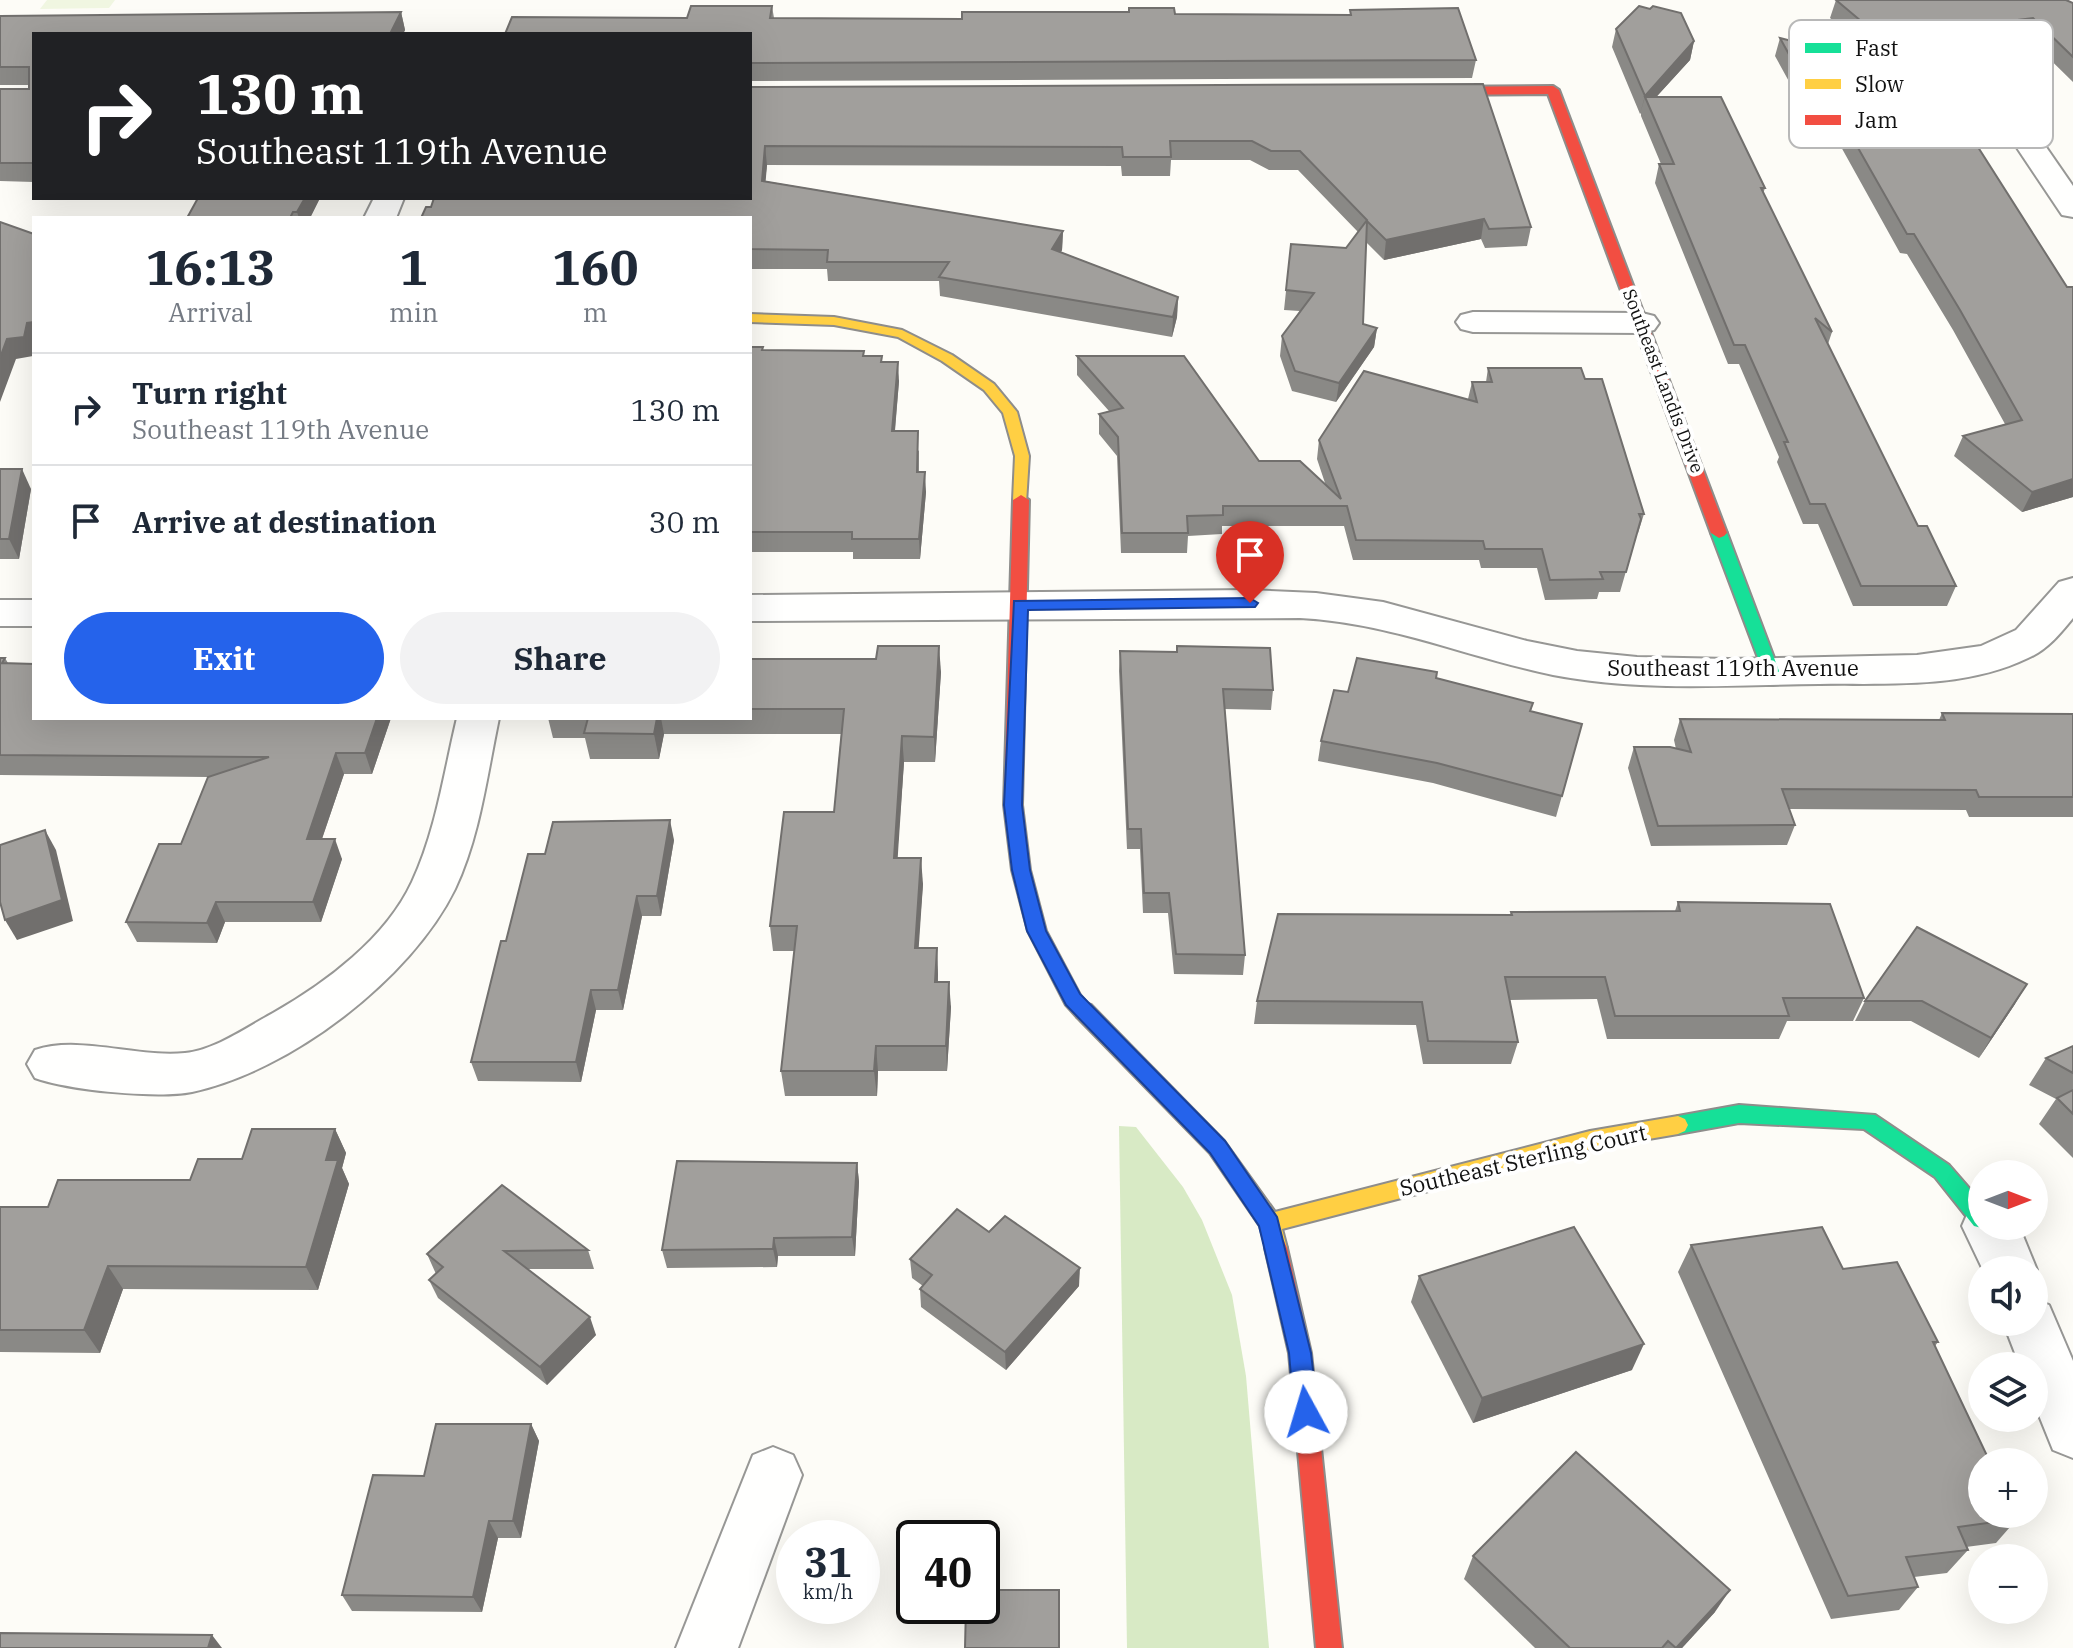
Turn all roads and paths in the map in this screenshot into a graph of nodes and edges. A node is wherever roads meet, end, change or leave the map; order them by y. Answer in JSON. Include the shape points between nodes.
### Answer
{"nodes":[{"id":1,"x":1411,"y":91,"type":"edge"},
{"id":2,"x":2032,"y":148,"type":"edge"},
{"id":3,"x":2073,"y":208,"type":"edge"},
{"id":4,"x":752,"y":318,"type":"edge"},
{"id":5,"x":1473,"y":322,"type":"dead end"},
{"id":6,"x":1642,"y":323,"type":"junction"},
{"id":7,"x":2073,"y":591,"type":"edge"},
{"id":8,"x":1020,"y":604,"type":"junction"},
{"id":9,"x":752,"y":608,"type":"edge"},
{"id":10,"x":0,"y":613,"type":"edge"},
{"id":11,"x":32,"y":613,"type":"edge"},
{"id":12,"x":1771,"y":671,"type":"junction"},
{"id":13,"x":478,"y":720,"type":"edge"},
{"id":14,"x":52,"y":1064,"type":"dead end"},
{"id":15,"x":1968,"y":1202,"type":"edge"},
{"id":16,"x":1270,"y":1223,"type":"junction"},
{"id":17,"x":2036,"y":1336,"type":"edge"},
{"id":18,"x":2073,"y":1431,"type":"edge"},
{"id":19,"x":773,"y":1475,"type":"dead end"},
{"id":20,"x":707,"y":1648,"type":"edge"},
{"id":21,"x":1329,"y":1648,"type":"edge"}],
"edges":[{"from":1,"to":6,"type":"street","name":"Southeast Landis Drive","via":[[1553,90]]},
{"from":2,"to":3,"type":"street"},
{"from":4,"to":8,"type":"street","via":[[834,321],[902,334],[989,387],[1010,412],[1022,456]]},
{"from":5,"to":6,"type":"street"},
{"from":6,"to":12,"type":"street","name":"Southeast Landis Drive"},
{"from":7,"to":12,"type":"street","name":"Southeast 119th Avenue","via":[[2051,619],[2014,649],[1970,661],[1921,668]]},
{"from":8,"to":9,"type":"street","name":"Southeast 119th Avenue"},
{"from":8,"to":12,"type":"street","name":"Southeast 119th Avenue","via":[[1326,606],[1384,615],[1503,651],[1579,666]]},
{"from":8,"to":16,"type":"street","via":[[1013,805],[1021,870],[1037,931],[1073,1000],[1217,1147]]},
{"from":10,"to":11,"type":"street"},
{"from":13,"to":14,"type":"street","via":[[444,861],[420,909],[377,960],[340,993],[247,1050],[188,1073]]},
{"from":15,"to":16,"type":"street","name":"Southeast Sterling Court","via":[[1942,1171],[1868,1121],[1739,1114],[1590,1140]]},
{"from":16,"to":21,"type":"street","via":[[1300,1353]]},
{"from":17,"to":18,"type":"street"},
{"from":19,"to":20,"type":"street"}]}
